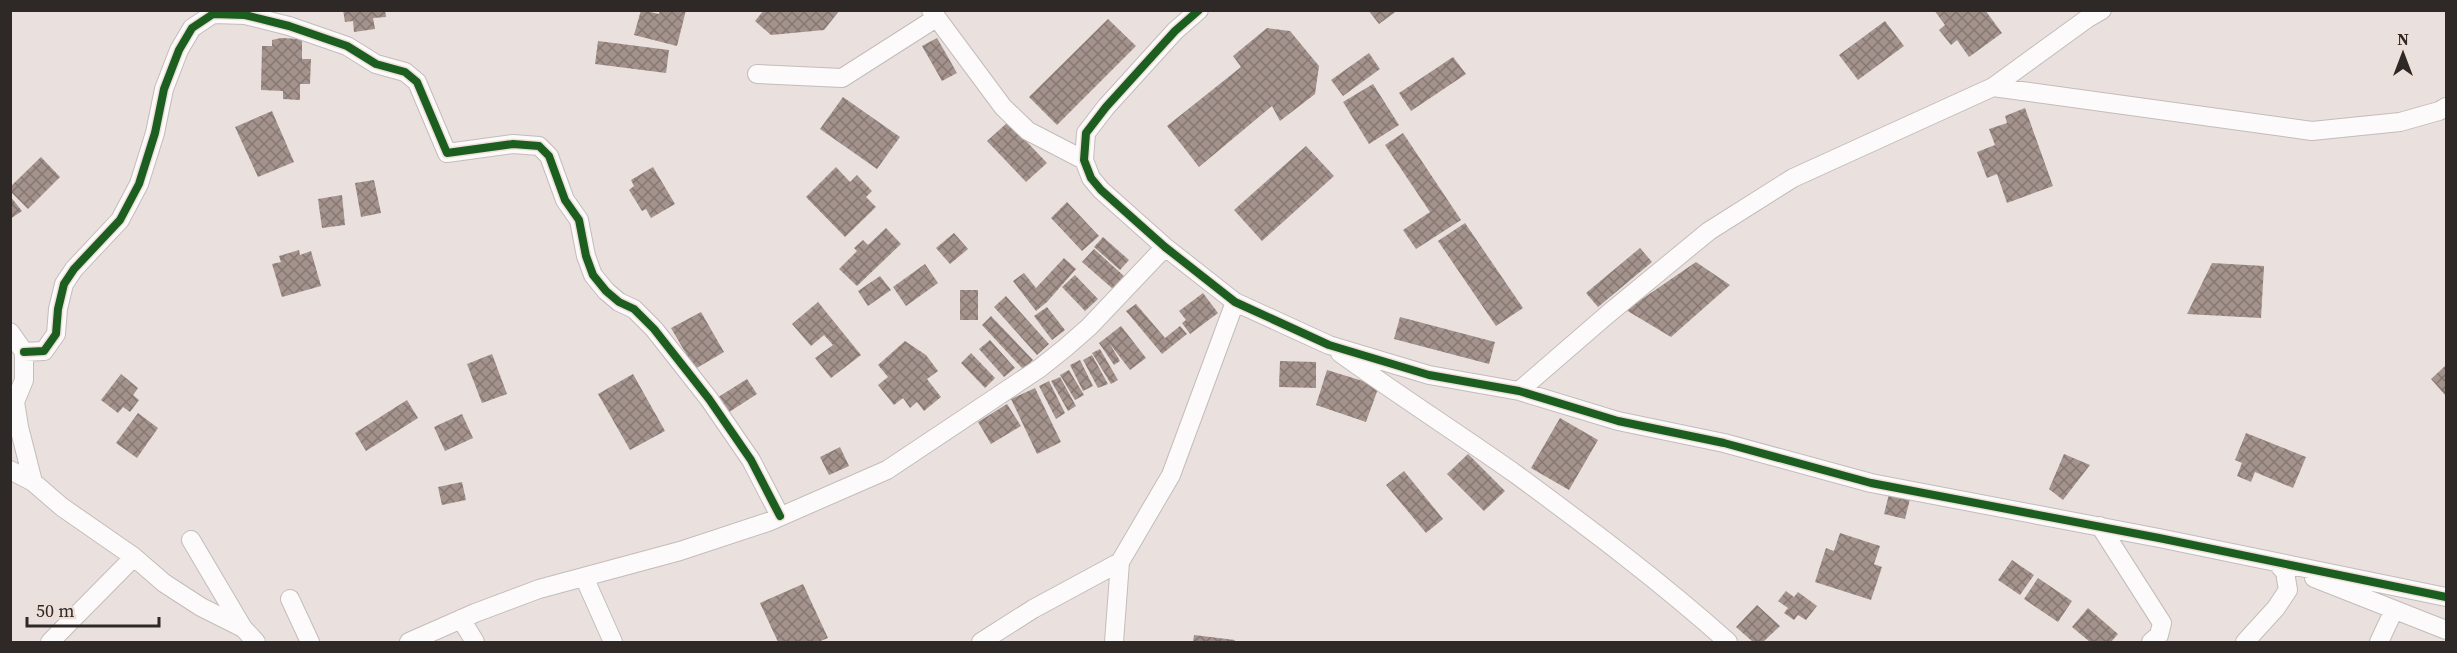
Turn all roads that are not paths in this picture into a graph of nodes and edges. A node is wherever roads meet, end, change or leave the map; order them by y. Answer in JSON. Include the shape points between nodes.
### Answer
{"nodes":[{"id":1,"x":1199,"y":10,"type":"edge"},
{"id":2,"x":2102,"y":10,"type":"edge"},
{"id":3,"x":934,"y":14,"type":"edge"},
{"id":4,"x":757,"y":74,"type":"dead end"},
{"id":5,"x":1993,"y":87,"type":"junction"},
{"id":6,"x":2446,"y":107,"type":"edge"},
{"id":7,"x":1084,"y":160,"type":"junction"},
{"id":8,"x":1165,"y":247,"type":"junction"},
{"id":9,"x":1236,"y":302,"type":"junction"},
{"id":10,"x":10,"y":332,"type":"edge"},
{"id":11,"x":1329,"y":345,"type":"junction"},
{"id":12,"x":24,"y":352,"type":"junction"},
{"id":13,"x":1519,"y":391,"type":"junction"},
{"id":14,"x":10,"y":470,"type":"edge"},
{"id":15,"x":33,"y":482,"type":"junction"},
{"id":16,"x":780,"y":516,"type":"junction"},
{"id":17,"x":2100,"y":526,"type":"junction"},
{"id":18,"x":191,"y":540,"type":"dead end"},
{"id":19,"x":134,"y":557,"type":"junction"},
{"id":20,"x":1120,"y":562,"type":"junction"},
{"id":21,"x":2276,"y":562,"type":"junction"},
{"id":22,"x":2298,"y":566,"type":"junction"},
{"id":23,"x":584,"y":577,"type":"junction"},
{"id":24,"x":2446,"y":597,"type":"edge"},
{"id":25,"x":290,"y":598,"type":"dead end"},
{"id":26,"x":2394,"y":610,"type":"junction"},
{"id":27,"x":461,"y":619,"type":"junction"},
{"id":28,"x":243,"y":628,"type":"junction"},
{"id":29,"x":2446,"y":630,"type":"edge"},
{"id":30,"x":50,"y":642,"type":"edge"},
{"id":31,"x":256,"y":642,"type":"edge"},
{"id":32,"x":310,"y":642,"type":"edge"},
{"id":33,"x":409,"y":642,"type":"edge"},
{"id":34,"x":475,"y":642,"type":"edge"},
{"id":35,"x":613,"y":642,"type":"edge"},
{"id":36,"x":981,"y":642,"type":"edge"},
{"id":37,"x":1114,"y":642,"type":"edge"},
{"id":38,"x":1728,"y":642,"type":"edge"},
{"id":39,"x":2151,"y":642,"type":"edge"},
{"id":40,"x":2245,"y":642,"type":"edge"},
{"id":41,"x":2379,"y":642,"type":"edge"}],
"edges":[{"from":1,"to":7,"type":"street","via":[[1175,31],[1086,133]]},
{"from":2,"to":5,"type":"street"},
{"from":3,"to":4,"type":"street","via":[[842,78]]},
{"from":3,"to":7,"type":"street","via":[[1003,107],[1028,131]]},
{"from":5,"to":6,"type":"street","via":[[2312,132],[2400,122]]},
{"from":5,"to":13,"type":"street","via":[[1793,178],[1709,231]]},
{"from":7,"to":8,"type":"street","via":[[1101,190]]},
{"from":8,"to":9,"type":"street"},
{"from":8,"to":16,"type":"street","via":[[1089,327],[1040,368],[887,470]]},
{"from":9,"to":11,"type":"street"},
{"from":9,"to":20,"type":"street","via":[[1171,475]]},
{"from":10,"to":12,"type":"street"},
{"from":11,"to":13,"type":"street","via":[[1429,375]]},
{"from":11,"to":38,"type":"street","via":[[1516,475],[1680,599]]},
{"from":12,"to":15,"type":"street","via":[[24,380],[15,402]]},
{"from":12,"to":16,"type":"street","via":[[44,351],[56,334],[64,284],[120,220],[139,184],[164,89],[192,28],[213,14],[245,15],[321,35],[376,64],[405,72],[417,82],[447,153],[513,144],[539,146],[549,156],[566,200],[579,220],[594,275],[606,291],[634,309],[654,329],[709,399],[751,460]]},
{"from":13,"to":17,"type":"street","via":[[1617,421],[1724,443],[1871,483]]},
{"from":14,"to":15,"type":"street"},
{"from":15,"to":19,"type":"street"},
{"from":16,"to":23,"type":"street","via":[[680,551]]},
{"from":17,"to":21,"type":"street"},
{"from":17,"to":39,"type":"street","via":[[2162,623],[2159,635]]},
{"from":18,"to":28,"type":"street"},
{"from":19,"to":28,"type":"street","via":[[164,583]]},
{"from":19,"to":30,"type":"street"},
{"from":20,"to":36,"type":"street"},
{"from":20,"to":37,"type":"street"},
{"from":21,"to":22,"type":"street"},
{"from":21,"to":40,"type":"street","via":[[2285,572],[2288,590]]},
{"from":22,"to":24,"type":"street"},
{"from":22,"to":26,"type":"street","via":[[2314,578]]},
{"from":23,"to":27,"type":"street","via":[[539,589]]},
{"from":23,"to":35,"type":"street"},
{"from":25,"to":32,"type":"street"},
{"from":26,"to":29,"type":"street"},
{"from":26,"to":41,"type":"street"},
{"from":27,"to":33,"type":"street"},
{"from":27,"to":34,"type":"street"},
{"from":28,"to":31,"type":"street"}]}
